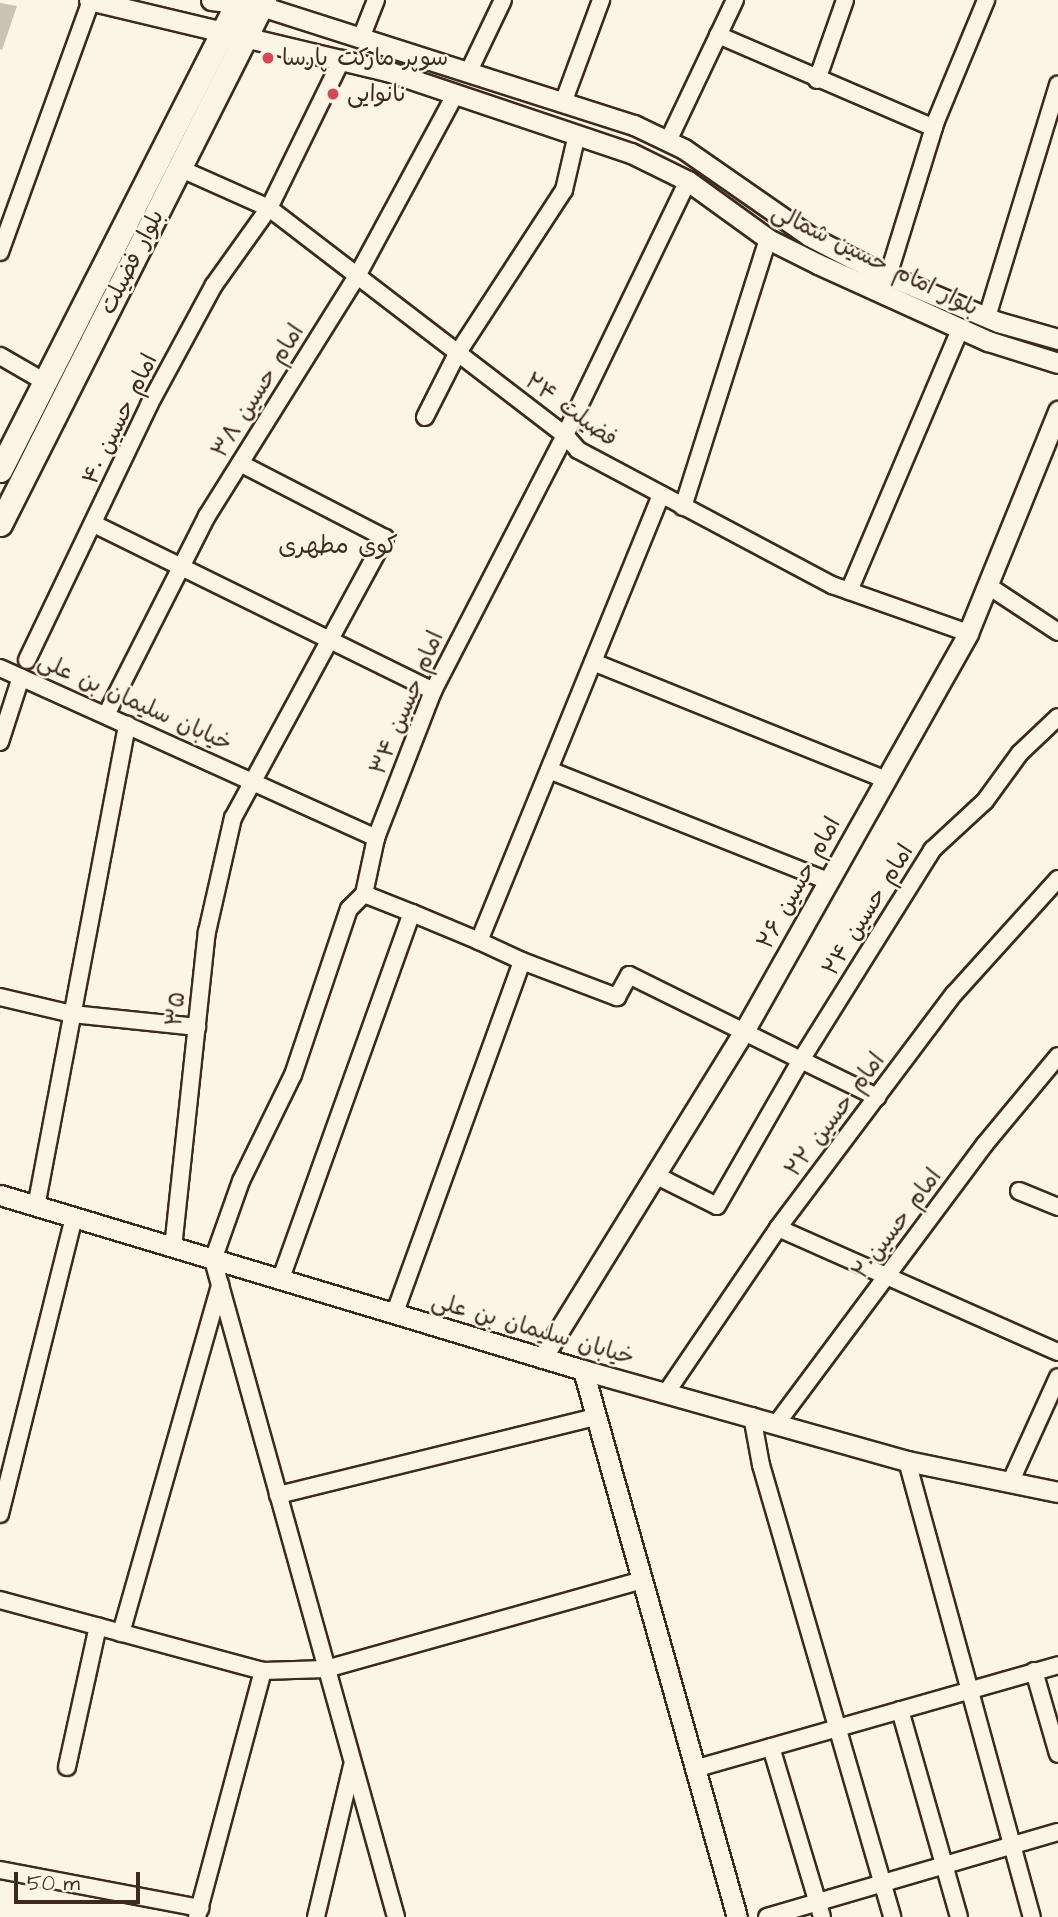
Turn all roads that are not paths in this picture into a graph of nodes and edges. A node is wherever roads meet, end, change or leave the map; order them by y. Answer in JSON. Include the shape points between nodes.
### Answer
{"nodes":[{"id":1,"x":90,"y":0,"type":"edge"},
{"id":2,"x":212,"y":0,"type":"edge"},
{"id":3,"x":376,"y":0,"type":"edge"},
{"id":4,"x":503,"y":0,"type":"edge"},
{"id":5,"x":601,"y":0,"type":"edge"},
{"id":6,"x":735,"y":0,"type":"edge"},
{"id":7,"x":845,"y":0,"type":"edge"},
{"id":8,"x":986,"y":0,"type":"edge"},
{"id":9,"x":250,"y":2,"type":"edge"},
{"id":10,"x":222,"y":31,"type":"junction"},
{"id":11,"x":718,"y":35,"type":"junction"},
{"id":12,"x":245,"y":37,"type":"junction"},
{"id":13,"x":361,"y":38,"type":"junction"},
{"id":14,"x":342,"y":59,"type":"junction"},
{"id":15,"x":468,"y":73,"type":"junction"},
{"id":16,"x":817,"y":80,"type":"junction"},
{"id":17,"x":507,"y":85,"type":"junction"},
{"id":18,"x":1058,"y":85,"type":"edge"},
{"id":19,"x":455,"y":94,"type":"junction"},
{"id":20,"x":563,"y":103,"type":"junction"},
{"id":21,"x":497,"y":107,"type":"junction"},
{"id":22,"x":1052,"y":120,"type":"edge"},
{"id":23,"x":934,"y":128,"type":"junction"},
{"id":24,"x":577,"y":134,"type":"junction"},
{"id":25,"x":668,"y":141,"type":"junction"},
{"id":26,"x":179,"y":168,"type":"junction"},
{"id":27,"x":688,"y":181,"type":"junction"},
{"id":28,"x":269,"y":208,"type":"junction"},
{"id":29,"x":768,"y":239,"type":"junction"},
{"id":30,"x":0,"y":252,"type":"edge"},
{"id":31,"x":888,"y":276,"type":"junction"},
{"id":32,"x":356,"y":278,"type":"junction"},
{"id":33,"x":987,"y":317,"type":"junction"},
{"id":34,"x":73,"y":327,"type":"junction"},
{"id":35,"x":960,"y":329,"type":"junction"},
{"id":36,"x":94,"y":337,"type":"junction"},
{"id":37,"x":1058,"y":339,"type":"edge"},
{"id":38,"x":457,"y":354,"type":"junction"},
{"id":39,"x":0,"y":356,"type":"edge"},
{"id":40,"x":1058,"y":363,"type":"edge"},
{"id":41,"x":45,"y":382,"type":"junction"},
{"id":42,"x":1058,"y":411,"type":"edge"},
{"id":43,"x":425,"y":416,"type":"dead end"},
{"id":44,"x":565,"y":435,"type":"junction"},
{"id":45,"x":240,"y":463,"type":"junction"},
{"id":46,"x":0,"y":470,"type":"edge"},
{"id":47,"x":661,"y":495,"type":"junction"},
{"id":48,"x":683,"y":507,"type":"junction"},
{"id":49,"x":0,"y":524,"type":"edge"},
{"id":50,"x":94,"y":524,"type":"junction"},
{"id":51,"x":182,"y":565,"type":"junction"},
{"id":52,"x":988,"y":585,"type":"junction"},
{"id":53,"x":849,"y":591,"type":"junction"},
{"id":54,"x":1058,"y":632,"type":"edge"},
{"id":55,"x":968,"y":633,"type":"junction"},
{"id":56,"x":328,"y":638,"type":"junction"},
{"id":57,"x":27,"y":660,"type":"dead end"},
{"id":58,"x":593,"y":662,"type":"junction"},
{"id":59,"x":0,"y":668,"type":"edge"},
{"id":60,"x":21,"y":677,"type":"junction"},
{"id":61,"x":433,"y":691,"type":"junction"},
{"id":62,"x":106,"y":716,"type":"junction"},
{"id":63,"x":1058,"y":718,"type":"edge"},
{"id":64,"x":127,"y":724,"type":"junction"},
{"id":65,"x":0,"y":742,"type":"edge"},
{"id":66,"x":549,"y":770,"type":"junction"},
{"id":67,"x":886,"y":780,"type":"junction"},
{"id":68,"x":250,"y":781,"type":"junction"},
{"id":69,"x":376,"y":838,"type":"junction"},
{"id":70,"x":1058,"y":879,"type":"edge"},
{"id":71,"x":828,"y":881,"type":"junction"},
{"id":72,"x":364,"y":894,"type":"junction"},
{"id":73,"x":412,"y":913,"type":"junction"},
{"id":74,"x":479,"y":941,"type":"junction"},
{"id":75,"x":522,"y":961,"type":"junction"},
{"id":76,"x":0,"y":997,"type":"edge"},
{"id":77,"x":72,"y":1014,"type":"junction"},
{"id":78,"x":197,"y":1027,"type":"junction"},
{"id":79,"x":743,"y":1033,"type":"junction"},
{"id":80,"x":1058,"y":1056,"type":"edge"},
{"id":81,"x":801,"y":1060,"type":"junction"},
{"id":82,"x":877,"y":1097,"type":"junction"},
{"id":83,"x":655,"y":1175,"type":"junction"},
{"id":84,"x":1019,"y":1191,"type":"dead end"},
{"id":85,"x":0,"y":1195,"type":"edge"},
{"id":86,"x":36,"y":1207,"type":"junction"},
{"id":87,"x":1058,"y":1207,"type":"edge"},
{"id":88,"x":74,"y":1218,"type":"junction"},
{"id":89,"x":778,"y":1228,"type":"junction"},
{"id":90,"x":173,"y":1248,"type":"junction"},
{"id":91,"x":213,"y":1260,"type":"junction"},
{"id":92,"x":887,"y":1276,"type":"junction"},
{"id":93,"x":280,"y":1281,"type":"junction"},
{"id":94,"x":221,"y":1284,"type":"junction"},
{"id":95,"x":394,"y":1315,"type":"junction"},
{"id":96,"x":1058,"y":1352,"type":"edge"},
{"id":97,"x":542,"y":1358,"type":"junction"},
{"id":98,"x":583,"y":1370,"type":"junction"},
{"id":99,"x":1058,"y":1377,"type":"edge"},
{"id":100,"x":666,"y":1392,"type":"junction"},
{"id":101,"x":752,"y":1416,"type":"junction"},
{"id":102,"x":595,"y":1417,"type":"junction"},
{"id":103,"x":777,"y":1423,"type":"junction"},
{"id":104,"x":907,"y":1461,"type":"junction"},
{"id":105,"x":1010,"y":1483,"type":"junction"},
{"id":106,"x":1058,"y":1492,"type":"edge"},
{"id":107,"x":278,"y":1495,"type":"junction"},
{"id":108,"x":0,"y":1514,"type":"edge"},
{"id":109,"x":639,"y":1581,"type":"junction"},
{"id":110,"x":0,"y":1600,"type":"edge"},
{"id":111,"x":98,"y":1626,"type":"junction"},
{"id":112,"x":121,"y":1633,"type":"junction"},
{"id":113,"x":1058,"y":1665,"type":"edge"},
{"id":114,"x":326,"y":1669,"type":"junction"},
{"id":115,"x":263,"y":1671,"type":"junction"},
{"id":116,"x":1034,"y":1671,"type":"junction"},
{"id":117,"x":970,"y":1690,"type":"junction"},
{"id":118,"x":900,"y":1710,"type":"junction"},
{"id":119,"x":837,"y":1728,"type":"junction"},
{"id":120,"x":771,"y":1747,"type":"junction"},
{"id":121,"x":1058,"y":1754,"type":"edge"},
{"id":122,"x":353,"y":1763,"type":"junction"},
{"id":123,"x":67,"y":1767,"type":"dead end"},
{"id":124,"x":694,"y":1769,"type":"junction"},
{"id":125,"x":1058,"y":1832,"type":"edge"},
{"id":126,"x":1013,"y":1845,"type":"junction"},
{"id":127,"x":944,"y":1865,"type":"junction"},
{"id":128,"x":0,"y":1870,"type":"edge"},
{"id":129,"x":883,"y":1883,"type":"junction"},
{"id":130,"x":820,"y":1910,"type":"edge"},
{"id":131,"x":199,"y":1912,"type":"edge"},
{"id":132,"x":316,"y":1917,"type":"edge"},
{"id":133,"x":396,"y":1917,"type":"edge"},
{"id":134,"x":737,"y":1917,"type":"edge"},
{"id":135,"x":767,"y":1917,"type":"edge"},
{"id":136,"x":892,"y":1917,"type":"edge"},
{"id":137,"x":959,"y":1917,"type":"edge"},
{"id":138,"x":1032,"y":1917,"type":"edge"}],
"edges":[{"from":1,"to":10,"type":"street","name":"بلوار امام حسین شمالی"},
{"from":1,"to":30,"type":"street"},
{"from":2,"to":9,"type":"street","name":"بلوار امام حسین شمالی"},
{"from":3,"to":13,"type":"street"},
{"from":4,"to":15,"type":"street"},
{"from":5,"to":20,"type":"street"},
{"from":6,"to":11,"type":"street"},
{"from":7,"to":16,"type":"street"},
{"from":8,"to":23,"type":"street"},
{"from":9,"to":10,"type":"main road","name":"بلوار فضیلت"},
{"from":9,"to":12,"type":"main road","name":"بلوار فضیلت"},
{"from":9,"to":13,"type":"street","name":"بلوار امام حسین شمالی"},
{"from":10,"to":12,"type":"street","name":"بلوار امام حسین شمالی"},
{"from":10,"to":34,"type":"main road","name":"بلوار فضیلت"},
{"from":11,"to":16,"type":"street"},
{"from":11,"to":25,"type":"street"},
{"from":12,"to":14,"type":"street","name":"بلوار امام حسین شمالی"},
{"from":12,"to":26,"type":"main road","name":"بلوار فضیلت"},
{"from":13,"to":15,"type":"street","name":"بلوار امام حسین شمالی"},
{"from":14,"to":19,"type":"street","name":"بلوار امام حسین شمالی"},
{"from":14,"to":28,"type":"street","name":"امام حسین ۴۰"},
{"from":15,"to":17,"type":"street","name":"بلوار امام حسین شمالی"},
{"from":16,"to":23,"type":"street"},
{"from":17,"to":20,"type":"street","name":"بلوار امام حسین شمالی"},
{"from":17,"to":21,"type":"street"},
{"from":18,"to":22,"type":"street"},
{"from":19,"to":21,"type":"street","name":"بلوار امام حسین شمالی"},
{"from":19,"to":32,"type":"street","name":"امام حسین ۳۸"},
{"from":20,"to":25,"type":"street","name":"بلوار امام حسین شمالی"},
{"from":21,"to":24,"type":"street","name":"بلوار امام حسین شمالی"},
{"from":22,"to":33,"type":"street"},
{"from":23,"to":31,"type":"street"},
{"from":24,"to":27,"type":"street","name":"بلوار امام حسین شمالی"},
{"from":24,"to":38,"type":"street","via":[[564,190]]},
{"from":25,"to":31,"type":"street","name":"بلوار امام حسین شمالی","via":[[809,236]]},
{"from":26,"to":28,"type":"street","name":"فضیلت ۲۴"},
{"from":26,"to":36,"type":"main road","name":"بلوار فضیلت"},
{"from":27,"to":29,"type":"street","name":"بلوار امام حسین شمالی"},
{"from":27,"to":44,"type":"street","name":"امام حسین ۳۴"},
{"from":28,"to":32,"type":"street","name":"فضیلت ۲۴"},
{"from":28,"to":50,"type":"street","name":"امام حسین ۴۰","via":[[214,285],[149,405]]},
{"from":29,"to":35,"type":"street","name":"بلوار امام حسین شمالی"},
{"from":29,"to":48,"type":"street"},
{"from":31,"to":33,"type":"street","name":"بلوار امام حسین شمالی"},
{"from":32,"to":38,"type":"street","name":"فضیلت ۲۴"},
{"from":32,"to":45,"type":"street","name":"امام حسین ۳۸"},
{"from":33,"to":37,"type":"street","name":"بلوار امام حسین شمالی"},
{"from":34,"to":36,"type":"main road"},
{"from":34,"to":41,"type":"main road","name":"بلوار فضیلت"},
{"from":35,"to":40,"type":"street","name":"بلوار امام حسین شمالی"},
{"from":35,"to":53,"type":"street"},
{"from":36,"to":49,"type":"main road","name":"بلوار فضیلت"},
{"from":38,"to":43,"type":"street"},
{"from":38,"to":44,"type":"street","name":"فضیلت ۲۴"},
{"from":39,"to":41,"type":"street"},
{"from":41,"to":46,"type":"main road","name":"بلوار فضیلت"},
{"from":42,"to":52,"type":"street","name":"امام حسین ۲۶"},
{"from":44,"to":47,"type":"street","name":"فضیلت ۲۴","via":[[578,450]]},
{"from":44,"to":61,"type":"street","name":"امام حسین ۳۴"},
{"from":45,"to":51,"type":"street","name":"امام حسین ۳۸"},
{"from":45,"to":56,"type":"street","name":"۳۵","via":[[385,538]]},
{"from":47,"to":48,"type":"street","name":"فضیلت ۲۴"},
{"from":47,"to":58,"type":"street"},
{"from":48,"to":53,"type":"street","name":"فضیلت ۲۴"},
{"from":50,"to":51,"type":"street"},
{"from":50,"to":57,"type":"street","name":"امام حسین ۴۰"},
{"from":51,"to":56,"type":"street"},
{"from":51,"to":62,"type":"street","name":"امام حسین ۳۸"},
{"from":52,"to":54,"type":"street"},
{"from":52,"to":55,"type":"street","name":"امام حسین ۲۶"},
{"from":53,"to":55,"type":"street","name":"فضیلت ۲۴"},
{"from":55,"to":67,"type":"street","name":"امام حسین ۲۶"},
{"from":56,"to":61,"type":"street"},
{"from":56,"to":68,"type":"street","name":"۳۵"},
{"from":58,"to":66,"type":"street"},
{"from":58,"to":67,"type":"street"},
{"from":59,"to":60,"type":"street","name":"خیابان سلیمان بن علی"},
{"from":60,"to":62,"type":"street","name":"خیابان سلیمان بن علی"},
{"from":60,"to":65,"type":"street"},
{"from":61,"to":69,"type":"street","name":"امام حسین ۳۴"},
{"from":62,"to":64,"type":"street","name":"خیابان سلیمان بن علی"},
{"from":63,"to":81,"type":"street","name":"امام حسین ۲۴","via":[[1020,753],[985,801],[932,850]]},
{"from":64,"to":68,"type":"street","name":"خیابان سلیمان بن علی"},
{"from":64,"to":77,"type":"street"},
{"from":66,"to":71,"type":"street"},
{"from":66,"to":74,"type":"street"},
{"from":67,"to":71,"type":"street","name":"امام حسین ۲۶"},
{"from":68,"to":69,"type":"street","name":"خیابان سلیمان بن علی"},
{"from":68,"to":78,"type":"street","name":"۳۵","via":[[233,818],[207,932]]},
{"from":69,"to":72,"type":"street","name":"امام حسین ۳۴"},
{"from":70,"to":82,"type":"street","name":"امام حسین ۲۲","via":[[954,994]]},
{"from":71,"to":79,"type":"street","name":"امام حسین ۲۶"},
{"from":72,"to":73,"type":"street"},
{"from":72,"to":91,"type":"street","name":"امام حسین ۳۴","via":[[349,909],[293,1075],[240,1181]]},
{"from":73,"to":74,"type":"street"},
{"from":73,"to":93,"type":"street"},
{"from":74,"to":75,"type":"street"},
{"from":75,"to":79,"type":"street","via":[[617,997],[629,975]]},
{"from":75,"to":95,"type":"street"},
{"from":76,"to":77,"type":"street"},
{"from":77,"to":78,"type":"street"},
{"from":77,"to":86,"type":"street"},
{"from":78,"to":90,"type":"street","name":"۳۵"},
{"from":79,"to":81,"type":"street"},
{"from":79,"to":83,"type":"street","name":"امام حسین ۲۶"},
{"from":80,"to":92,"type":"street","name":"امام حسین۲۰","via":[[985,1144]]},
{"from":81,"to":82,"type":"street"},
{"from":81,"to":83,"type":"street","name":"امام حسین ۲۴","via":[[717,1206]]},
{"from":82,"to":89,"type":"street","name":"امام حسین ۲۲"},
{"from":83,"to":97,"type":"street","name":"امام حسین ۲۶"},
{"from":84,"to":87,"type":"street"},
{"from":85,"to":86,"type":"street","name":"خیابان سلیمان بن علی"},
{"from":86,"to":88,"type":"street","name":"خیابان سلیمان بن علی"},
{"from":88,"to":90,"type":"street","name":"خیابان سلیمان بن علی"},
{"from":88,"to":108,"type":"street"},
{"from":89,"to":92,"type":"street"},
{"from":89,"to":100,"type":"street","name":"امام حسین ۲۲"},
{"from":90,"to":91,"type":"street","name":"خیابان سلیمان بن علی"},
{"from":91,"to":93,"type":"street","name":"خیابان سلیمان بن علی"},
{"from":91,"to":94,"type":"street"},
{"from":92,"to":96,"type":"street"},
{"from":92,"to":103,"type":"street","name":"امام حسین۲۰"},
{"from":93,"to":95,"type":"street","name":"خیابان سلیمان بن علی"},
{"from":94,"to":107,"type":"street"},
{"from":94,"to":112,"type":"street"},
{"from":95,"to":97,"type":"street","name":"خیابان سلیمان بن علی"},
{"from":97,"to":98,"type":"street","name":"خیابان سلیمان بن علی"},
{"from":98,"to":100,"type":"street","name":"خیابان سلیمان بن علی"},
{"from":98,"to":102,"type":"street"},
{"from":99,"to":105,"type":"street"},
{"from":100,"to":101,"type":"street","name":"خیابان سلیمان بن علی"},
{"from":101,"to":103,"type":"street","name":"خیابان سلیمان بن علی"},
{"from":101,"to":119,"type":"street","via":[[761,1465]]},
{"from":102,"to":107,"type":"street"},
{"from":102,"to":109,"type":"street"},
{"from":103,"to":104,"type":"street","name":"خیابان سلیمان بن علی"},
{"from":104,"to":105,"type":"street","name":"خیابان سلیمان بن علی"},
{"from":104,"to":117,"type":"street"},
{"from":105,"to":106,"type":"street","name":"خیابان سلیمان بن علی"},
{"from":107,"to":114,"type":"street"},
{"from":109,"to":114,"type":"street"},
{"from":109,"to":124,"type":"street"},
{"from":110,"to":111,"type":"street"},
{"from":111,"to":112,"type":"street"},
{"from":111,"to":123,"type":"street"},
{"from":112,"to":115,"type":"street"},
{"from":113,"to":116,"type":"street"},
{"from":114,"to":115,"type":"street"},
{"from":114,"to":122,"type":"street"},
{"from":115,"to":131,"type":"street"},
{"from":116,"to":117,"type":"street"},
{"from":116,"to":121,"type":"street"},
{"from":117,"to":118,"type":"street"},
{"from":117,"to":126,"type":"street"},
{"from":118,"to":119,"type":"street"},
{"from":118,"to":127,"type":"street"},
{"from":119,"to":120,"type":"street"},
{"from":119,"to":129,"type":"street"},
{"from":120,"to":124,"type":"street"},
{"from":120,"to":130,"type":"street"},
{"from":122,"to":132,"type":"street"},
{"from":122,"to":133,"type":"street"},
{"from":124,"to":134,"type":"street"},
{"from":125,"to":126,"type":"street"},
{"from":126,"to":127,"type":"street"},
{"from":126,"to":138,"type":"street"},
{"from":127,"to":129,"type":"street"},
{"from":127,"to":137,"type":"street"},
{"from":128,"to":131,"type":"street"},
{"from":129,"to":130,"type":"street"},
{"from":129,"to":136,"type":"street"},
{"from":130,"to":135,"type":"street"}]}
